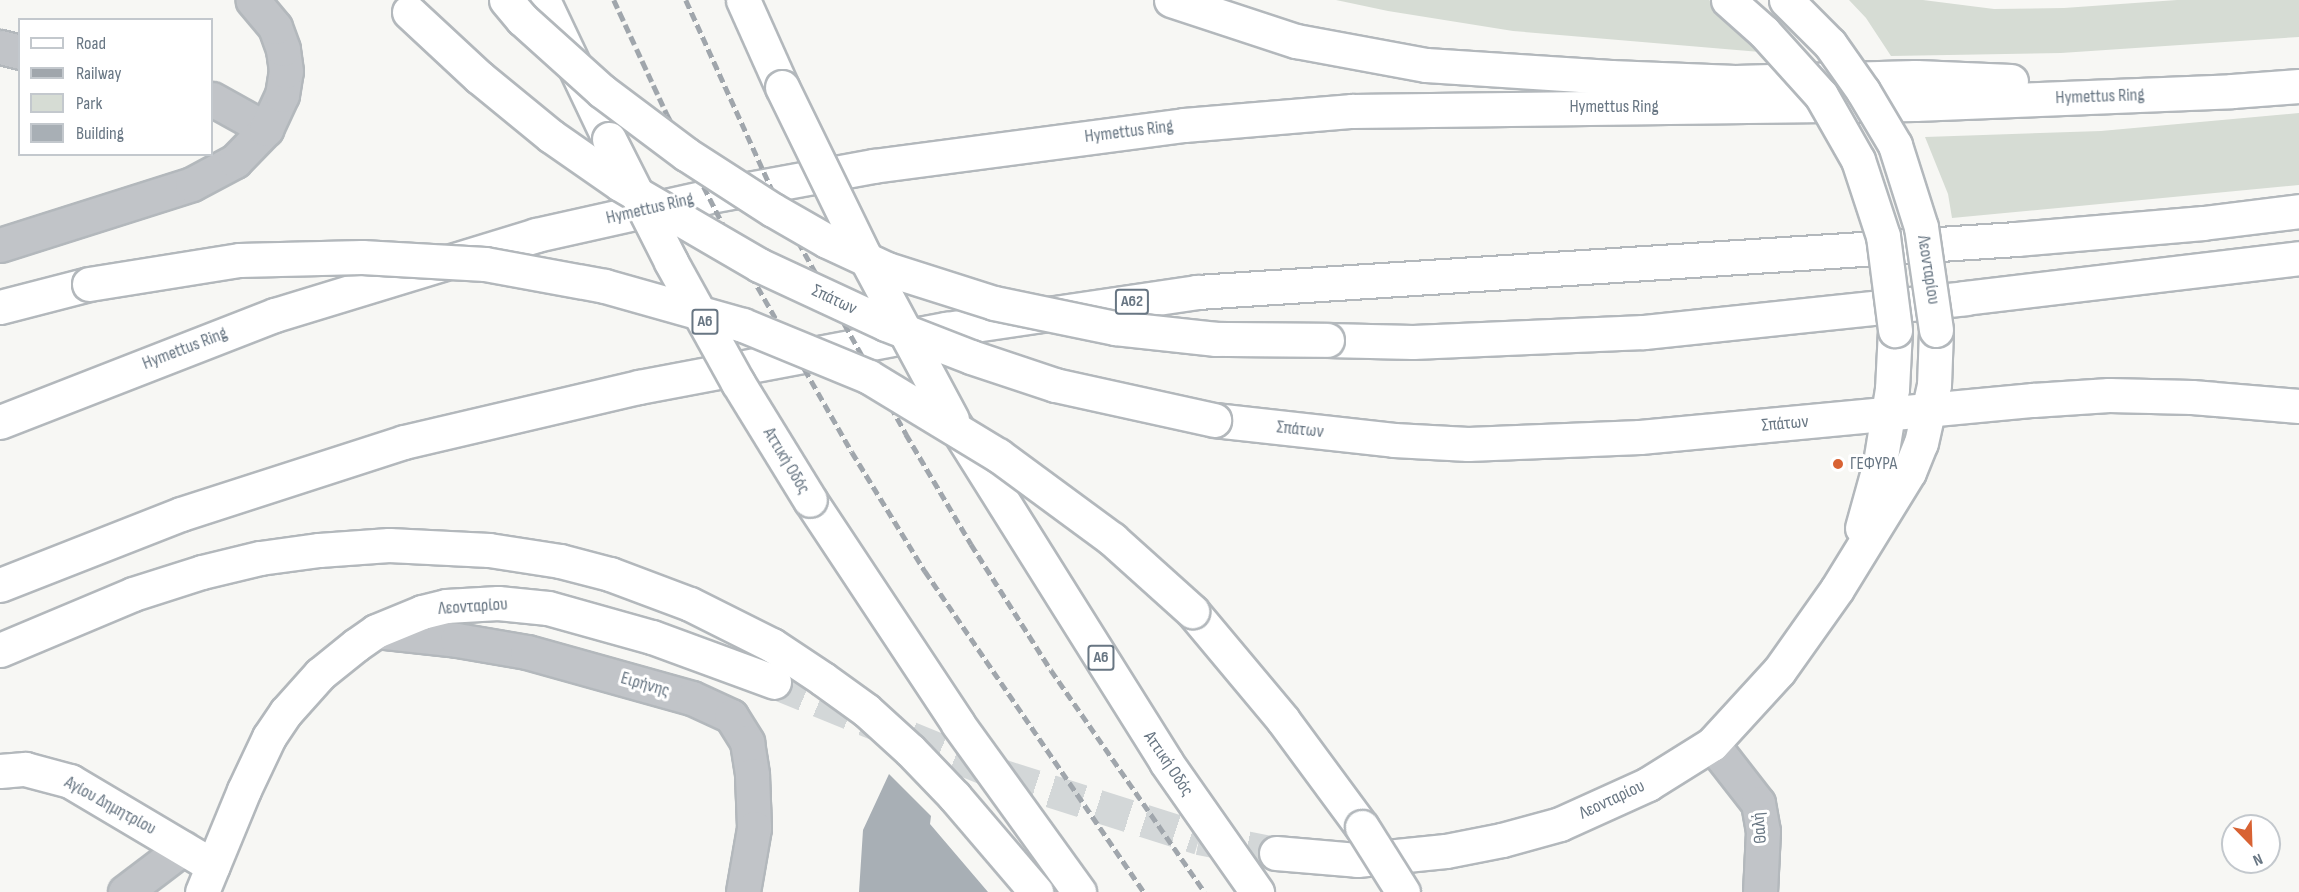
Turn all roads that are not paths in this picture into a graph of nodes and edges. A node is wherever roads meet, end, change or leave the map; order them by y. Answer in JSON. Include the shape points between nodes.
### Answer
{"nodes":[{"id":1,"x":252,"y":0,"type":"edge"},
{"id":2,"x":506,"y":0,"type":"edge"},
{"id":3,"x":543,"y":0,"type":"edge"},
{"id":4,"x":742,"y":0,"type":"edge"},
{"id":5,"x":1171,"y":0,"type":"edge"},
{"id":6,"x":1728,"y":0,"type":"edge"},
{"id":7,"x":1786,"y":0,"type":"edge"},
{"id":8,"x":401,"y":4,"type":"edge"},
{"id":9,"x":0,"y":47,"type":"edge"},
{"id":10,"x":18,"y":52,"type":"edge"},
{"id":11,"x":2299,"y":86,"type":"edge"},
{"id":12,"x":2232,"y":91,"type":"junction"},
{"id":13,"x":213,"y":100,"type":"edge"},
{"id":14,"x":266,"y":129,"type":"junction"},
{"id":15,"x":2299,"y":211,"type":"edge"},
{"id":16,"x":0,"y":245,"type":"edge"},
{"id":17,"x":2299,"y":258,"type":"edge"},
{"id":18,"x":0,"y":307,"type":"edge"},
{"id":19,"x":2299,"y":406,"type":"edge"},
{"id":20,"x":1929,"y":410,"type":"junction"},
{"id":21,"x":1888,"y":414,"type":"junction"},
{"id":22,"x":0,"y":422,"type":"edge"},
{"id":23,"x":1853,"y":562,"type":"junction"},
{"id":24,"x":0,"y":585,"type":"edge"},
{"id":25,"x":376,"y":631,"type":"junction"},
{"id":26,"x":0,"y":650,"type":"edge"},
{"id":27,"x":774,"y":682,"type":"tunnel mouth"},
{"id":28,"x":1712,"y":744,"type":"junction"},
{"id":29,"x":0,"y":771,"type":"edge"},
{"id":30,"x":183,"y":848,"type":"junction"},
{"id":31,"x":1276,"y":853,"type":"tunnel mouth"},
{"id":32,"x":208,"y":879,"type":"edge"},
{"id":33,"x":125,"y":892,"type":"edge"},
{"id":34,"x":743,"y":892,"type":"edge"},
{"id":35,"x":1036,"y":892,"type":"edge"},
{"id":36,"x":1079,"y":892,"type":"edge"},
{"id":37,"x":1257,"y":892,"type":"edge"},
{"id":38,"x":1403,"y":892,"type":"edge"},
{"id":39,"x":1760,"y":892,"type":"edge"}],
"edges":[{"from":1,"to":14,"type":"street","via":[[275,27],[286,71],[282,95]]},
{"from":2,"to":17,"type":"main road","bridge":true,"via":[[602,91],[686,154],[827,241],[887,269],[994,303],[1115,328],[1216,339],[1413,342],[1644,332]]},
{"from":3,"to":36,"type":"main road","name":"Αττική Οδός","number":"Α6","bridge":true,"via":[[609,139],[721,352],[810,500],[951,714]]},
{"from":4,"to":37,"type":"main road","name":"Αττική Οδός","number":"Α6","bridge":true,"via":[[864,255],[952,419],[1166,762]]},
{"from":5,"to":12,"type":"main road","via":[[1296,41],[1426,65],[1735,82],[1915,77]]},
{"from":6,"to":21,"type":"main road","name":"Λεονταρίου","bridge":true,"via":[[1764,32],[1821,95],[1858,160],[1883,236],[1895,330]]},
{"from":7,"to":20,"type":"main road","name":"Λεονταρίου","bridge":true,"via":[[1830,44],[1895,145],[1921,227],[1936,330]]},
{"from":8,"to":21,"type":"main road","name":"Σπάτων","bridge":true,"via":[[479,77],[551,136],[620,184],[759,265],[886,324],[1055,385],[1214,420],[1468,444],[1640,437]]},
{"from":9,"to":10,"type":"street"},
{"from":11,"to":12,"type":"main road","name":"Hymettus Ring"},
{"from":12,"to":22,"type":"main road","name":"Hymettus Ring","via":[[1915,104],[1352,111],[1184,124],[873,166],[710,196],[536,235],[275,315]]},
{"from":13,"to":14,"type":"street"},
{"from":14,"to":16,"type":"street","via":[[235,161],[192,184]]},
{"from":15,"to":24,"type":"main road","number":"Α62","via":[[2016,238],[1197,292],[947,328],[628,389],[404,442],[181,514]]},
{"from":18,"to":38,"type":"main road","bridge":true,"via":[[89,284],[239,260],[362,257],[474,263],[605,286],[742,325],[868,377],[998,455],[1112,539],[1192,611],[1283,720],[1362,827]]},
{"from":19,"to":20,"type":"main road","name":"Σπάτων","via":[[2109,395]]},
{"from":20,"to":21,"type":"main road","name":"Σπάτων"},
{"from":20,"to":23,"type":"main road","name":"Λεονταρίου","via":[[1909,472]]},
{"from":21,"to":23,"type":"main road","name":"Λεονταρίου","via":[[1880,463]]},
{"from":23,"to":28,"type":"main road","name":"Λεονταρίου","via":[[1838,590],[1779,671]]},
{"from":25,"to":27,"type":"main road","name":"Λεονταρίου","via":[[446,606],[524,604],[611,623]]},
{"from":25,"to":32,"type":"main road","name":"Λεονταρίου","via":[[320,674],[269,737]]},
{"from":25,"to":34,"type":"street","name":"Ειρήνης","via":[[526,652],[692,698],[730,716],[747,742],[752,775],[754,828]]},
{"from":26,"to":35,"type":"main road","via":[[162,584],[269,557],[389,545],[489,550],[560,561],[610,574],[690,604],[748,631],[823,679],[866,710],[910,750],[956,797]]},
{"from":28,"to":31,"type":"main road","name":"Λεονταρίου","via":[[1638,789],[1560,824],[1502,840],[1446,851],[1357,860]]},
{"from":28,"to":39,"type":"street","name":"Θαλή","via":[[1758,803],[1763,831]]},
{"from":29,"to":30,"type":"main road","name":"Αγίου Δημητρίου","via":[[25,769],[70,781]]},
{"from":30,"to":32,"type":"main road","name":"Αγίου Δημητρίου"},
{"from":30,"to":33,"type":"street"}]}
